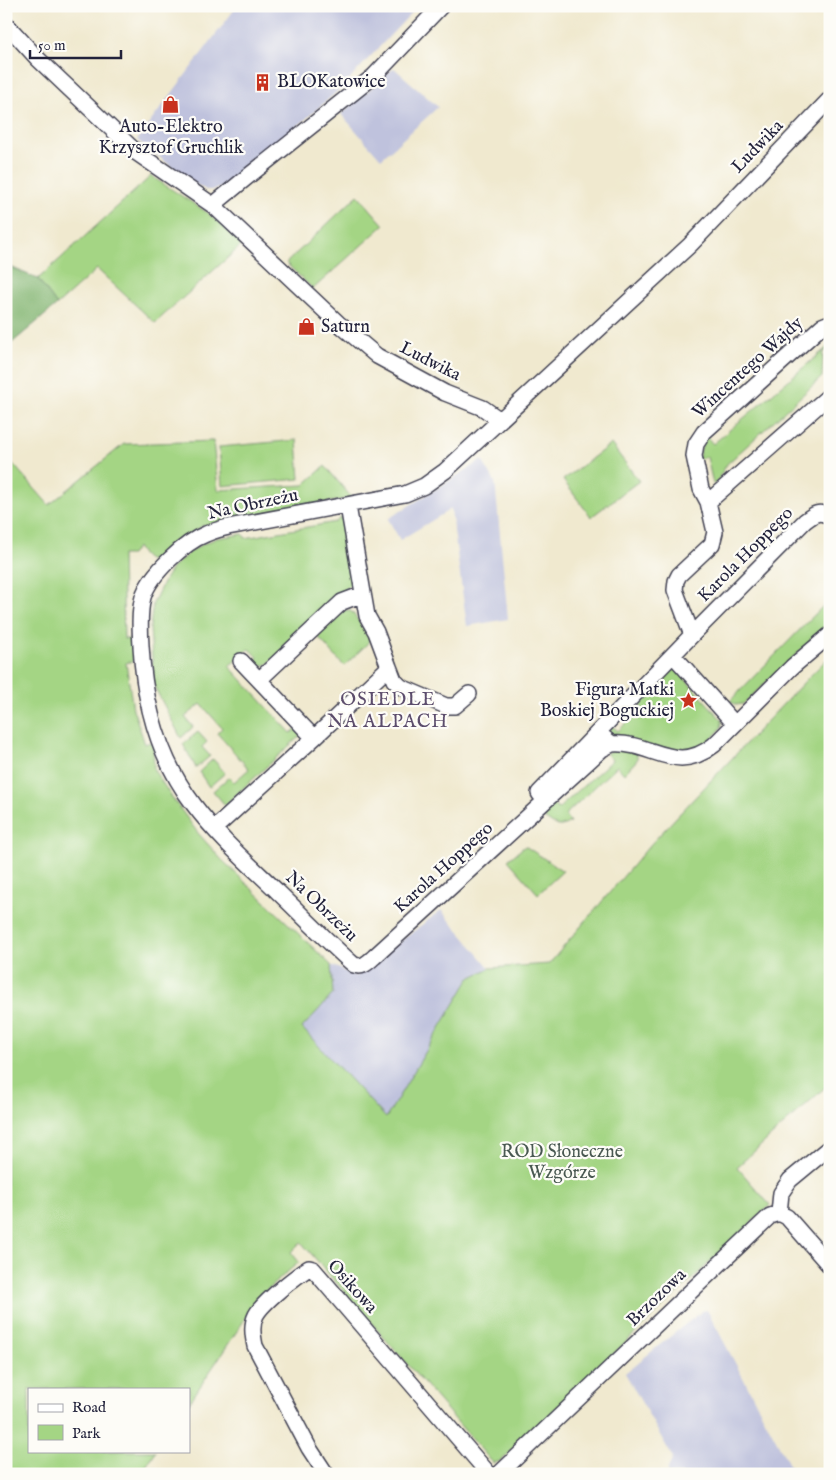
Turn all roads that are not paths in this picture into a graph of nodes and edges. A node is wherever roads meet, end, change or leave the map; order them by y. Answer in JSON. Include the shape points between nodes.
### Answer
{"nodes":[{"id":1,"x":441,"y":6,"type":"edge"},
{"id":2,"x":6,"y":24,"type":"edge"},
{"id":3,"x":830,"y":98,"type":"edge"},
{"id":4,"x":214,"y":206,"type":"junction"},
{"id":5,"x":830,"y":325,"type":"edge"},
{"id":6,"x":830,"y":395,"type":"edge"},
{"id":7,"x":500,"y":420,"type":"junction"},
{"id":8,"x":708,"y":502,"type":"junction"},
{"id":9,"x":348,"y":506,"type":"junction"},
{"id":10,"x":830,"y":517,"type":"edge"},
{"id":11,"x":363,"y":594,"type":"junction"},
{"id":12,"x":692,"y":635,"type":"junction"},
{"id":13,"x":830,"y":635,"type":"edge"},
{"id":14,"x":673,"y":655,"type":"junction"},
{"id":15,"x":241,"y":661,"type":"dead end"},
{"id":16,"x":388,"y":667,"type":"junction"},
{"id":17,"x":259,"y":680,"type":"junction"},
{"id":18,"x":469,"y":694,"type":"dead end"},
{"id":19,"x":734,"y":724,"type":"junction"},
{"id":20,"x":598,"y":733,"type":"junction"},
{"id":21,"x":314,"y":738,"type":"junction"},
{"id":22,"x":612,"y":744,"type":"junction"},
{"id":23,"x":546,"y":801,"type":"junction"},
{"id":24,"x":214,"y":829,"type":"junction"},
{"id":25,"x":367,"y":963,"type":"joint"},
{"id":26,"x":830,"y":1146,"type":"edge"},
{"id":27,"x":779,"y":1213,"type":"junction"},
{"id":28,"x":830,"y":1266,"type":"edge"},
{"id":29,"x":326,"y":1474,"type":"edge"},
{"id":30,"x":489,"y":1474,"type":"edge"},
{"id":31,"x":499,"y":1474,"type":"edge"}],
"edges":[{"from":1,"to":4,"type":"street","via":[[374,76]]},
{"from":2,"to":4,"type":"street","name":"Ludwika","via":[[137,153]]},
{"from":3,"to":7,"type":"street","name":"Ludwika","via":[[690,245]]},
{"from":4,"to":7,"type":"street","name":"Ludwika","via":[[377,356],[445,393],[483,408]]},
{"from":5,"to":8,"type":"street","name":"Wincentego Wajdy","via":[[822,326],[704,432],[696,444],[694,456],[701,488]]},
{"from":6,"to":8,"type":"street"},
{"from":7,"to":9,"type":"street","name":"Na Obrzeżu","via":[[424,486],[405,494]]},
{"from":8,"to":12,"type":"street","name":"Wincentego Wajdy","via":[[715,532],[712,544],[676,581],[675,590]]},
{"from":9,"to":11,"type":"street"},
{"from":9,"to":24,"type":"street","name":"Na Obrzeżu","via":[[228,527],[206,534],[164,566],[143,597],[140,628],[142,671],[157,736],[170,767],[193,804]]},
{"from":10,"to":12,"type":"street","name":"Karola Hoppego","via":[[824,513],[815,514],[805,521]]},
{"from":11,"to":16,"type":"street","via":[[366,616],[376,632]]},
{"from":11,"to":17,"type":"street","via":[[342,602]]},
{"from":12,"to":14,"type":"street"},
{"from":13,"to":19,"type":"street"},
{"from":14,"to":19,"type":"street"},
{"from":14,"to":20,"type":"street"},
{"from":15,"to":17,"type":"street"},
{"from":16,"to":18,"type":"street","via":[[401,687],[446,706],[455,706]]},
{"from":16,"to":21,"type":"street"},
{"from":17,"to":21,"type":"street"},
{"from":19,"to":22,"type":"street","via":[[697,756],[675,758],[624,743]]},
{"from":20,"to":22,"type":"street"},
{"from":20,"to":23,"type":"street","via":[[539,793]]},
{"from":21,"to":24,"type":"street"},
{"from":22,"to":23,"type":"street","name":"Karola Hoppego"},
{"from":23,"to":25,"type":"street","name":"Karola Hoppego"},
{"from":24,"to":25,"type":"street","name":"Na Obrzeżu","via":[[354,965],[360,967]]},
{"from":26,"to":27,"type":"street","via":[[790,1180],[781,1193]]},
{"from":27,"to":28,"type":"street"},
{"from":27,"to":31,"type":"street","name":"Brzozowa","via":[[770,1216]]},
{"from":29,"to":30,"type":"street","name":"Osikowa","via":[[255,1346],[252,1334],[256,1315],[265,1303],[309,1268]]}]}
